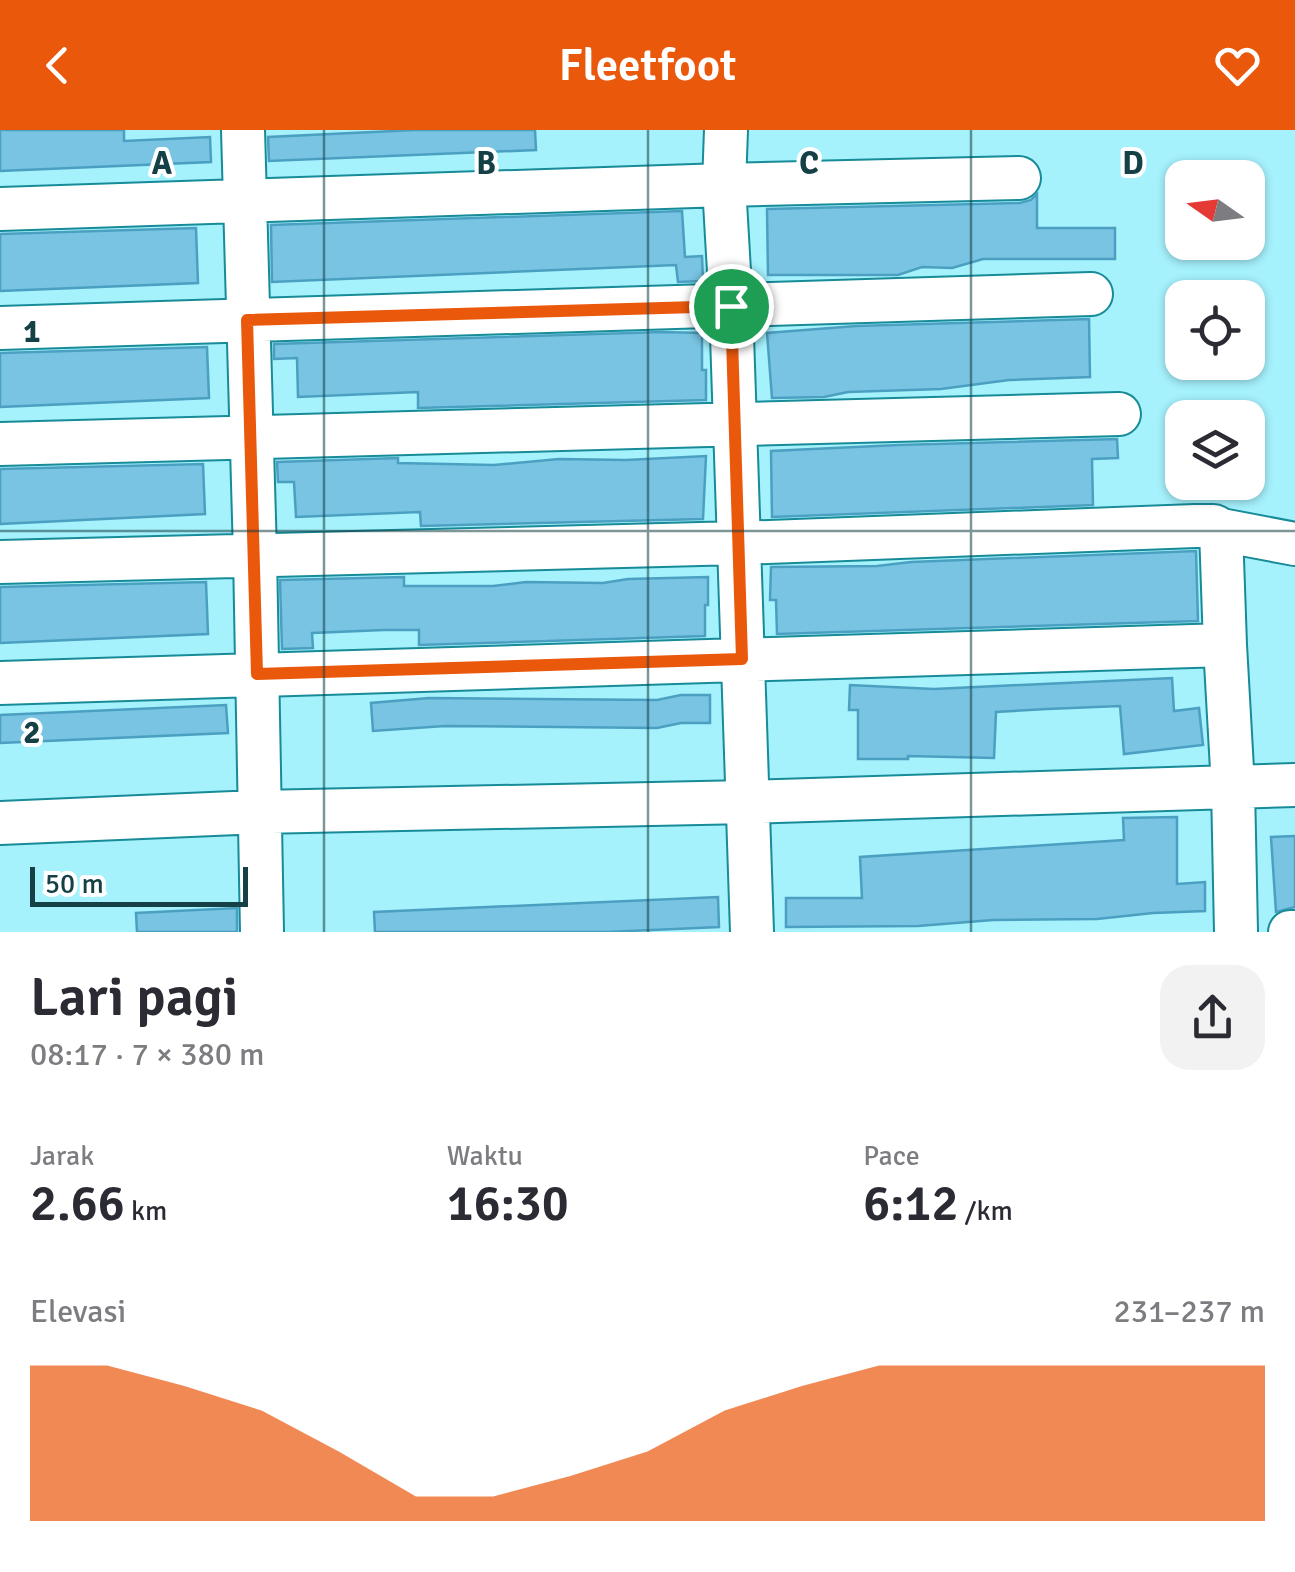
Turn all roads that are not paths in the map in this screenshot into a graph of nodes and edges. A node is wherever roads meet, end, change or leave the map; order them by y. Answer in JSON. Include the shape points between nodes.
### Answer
{"nodes":[{"id":1,"x":243,"y":130,"type":"edge"},
{"id":2,"x":726,"y":130,"type":"edge"},
{"id":3,"x":1019,"y":178,"type":"dead end"},
{"id":4,"x":724,"y":185,"type":"junction"},
{"id":5,"x":246,"y":202,"type":"junction"},
{"id":6,"x":0,"y":208,"type":"edge"},
{"id":7,"x":1091,"y":294,"type":"dead end"},
{"id":8,"x":731,"y":306,"type":"junction"},
{"id":9,"x":247,"y":320,"type":"junction"},
{"id":10,"x":0,"y":328,"type":"edge"},
{"id":11,"x":1119,"y":414,"type":"dead end"},
{"id":12,"x":735,"y":423,"type":"junction"},
{"id":13,"x":250,"y":436,"type":"junction"},
{"id":14,"x":0,"y":444,"type":"edge"},
{"id":15,"x":1221,"y":530,"type":"junction"},
{"id":16,"x":739,"y":543,"type":"junction"},
{"id":17,"x":1295,"y":544,"type":"edge"},
{"id":18,"x":255,"y":554,"type":"junction"},
{"id":19,"x":0,"y":562,"type":"edge"},
{"id":20,"x":1225,"y":645,"type":"junction"},
{"id":21,"x":742,"y":659,"type":"junction"},
{"id":22,"x":257,"y":674,"type":"junction"},
{"id":23,"x":0,"y":683,"type":"edge"},
{"id":24,"x":1295,"y":785,"type":"edge"},
{"id":25,"x":1234,"y":787,"type":"junction"},
{"id":26,"x":748,"y":802,"type":"junction"},
{"id":27,"x":260,"y":812,"type":"junction"},
{"id":28,"x":0,"y":824,"type":"edge"},
{"id":29,"x":262,"y":932,"type":"edge"},
{"id":30,"x":752,"y":932,"type":"edge"},
{"id":31,"x":1236,"y":932,"type":"edge"}],
"edges":[{"from":1,"to":5,"type":"street"},
{"from":2,"to":4,"type":"street"},
{"from":3,"to":4,"type":"street"},
{"from":4,"to":5,"type":"street"},
{"from":4,"to":8,"type":"street"},
{"from":5,"to":6,"type":"street"},
{"from":5,"to":9,"type":"street"},
{"from":7,"to":8,"type":"street"},
{"from":8,"to":9,"type":"street"},
{"from":8,"to":12,"type":"street"},
{"from":9,"to":10,"type":"street"},
{"from":9,"to":13,"type":"street"},
{"from":11,"to":12,"type":"street"},
{"from":12,"to":13,"type":"street"},
{"from":12,"to":16,"type":"street"},
{"from":13,"to":14,"type":"street"},
{"from":13,"to":18,"type":"street"},
{"from":15,"to":16,"type":"street"},
{"from":15,"to":17,"type":"street"},
{"from":15,"to":20,"type":"street"},
{"from":16,"to":18,"type":"street"},
{"from":16,"to":21,"type":"street"},
{"from":18,"to":19,"type":"street"},
{"from":18,"to":22,"type":"street"},
{"from":20,"to":21,"type":"street"},
{"from":20,"to":25,"type":"street"},
{"from":21,"to":22,"type":"street"},
{"from":21,"to":26,"type":"street"},
{"from":22,"to":23,"type":"street"},
{"from":22,"to":27,"type":"street"},
{"from":24,"to":25,"type":"street"},
{"from":25,"to":26,"type":"street"},
{"from":25,"to":31,"type":"street"},
{"from":26,"to":27,"type":"street"},
{"from":26,"to":30,"type":"street"},
{"from":27,"to":28,"type":"street"},
{"from":27,"to":29,"type":"street"}]}
